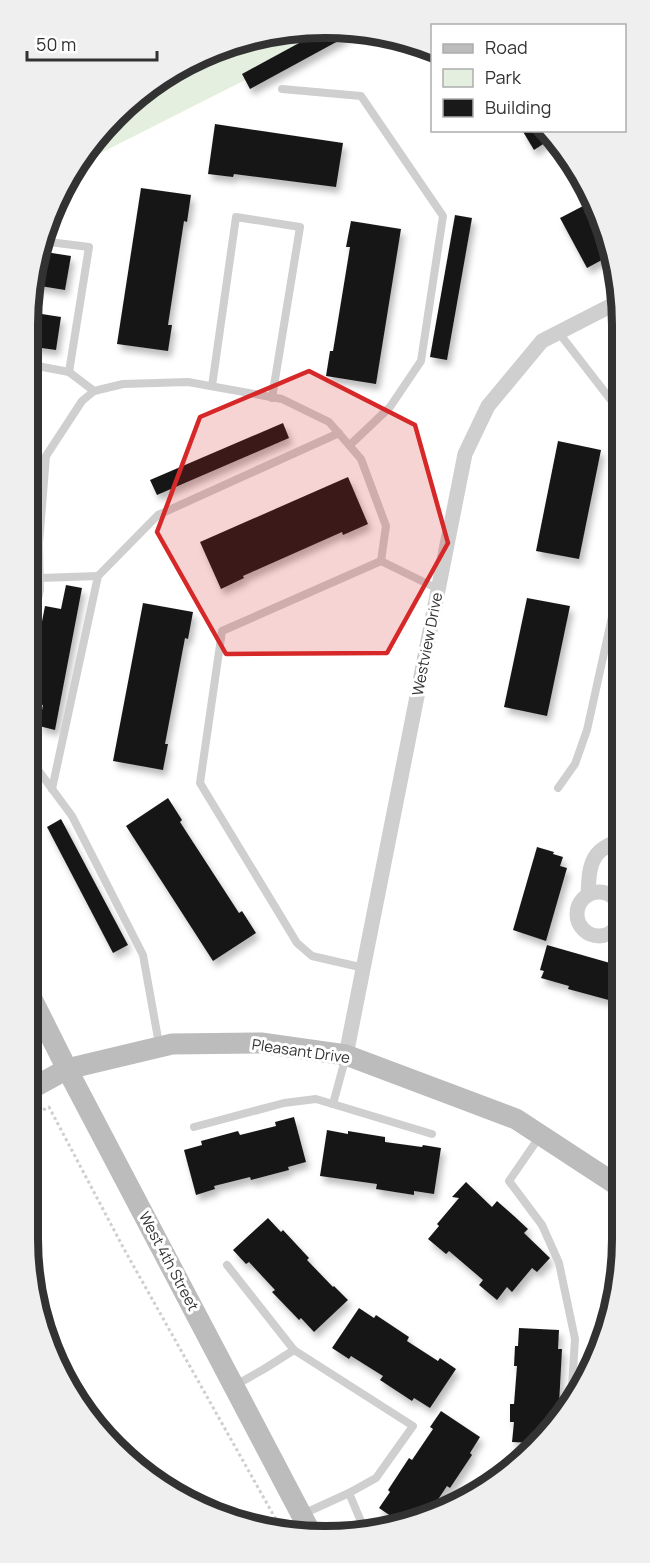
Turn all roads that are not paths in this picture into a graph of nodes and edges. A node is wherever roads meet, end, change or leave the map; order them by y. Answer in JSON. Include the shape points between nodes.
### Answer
{"nodes":[{"id":1,"x":282,"y":89,"type":"dead end"},
{"id":2,"x":50,"y":242,"type":"edge"},
{"id":3,"x":612,"y":306,"type":"edge"},
{"id":4,"x":559,"y":333,"type":"junction"},
{"id":5,"x":38,"y":366,"type":"edge"},
{"id":6,"x":69,"y":372,"type":"junction"},
{"id":7,"x":212,"y":386,"type":"junction"},
{"id":8,"x":94,"y":391,"type":"junction"},
{"id":9,"x":272,"y":398,"type":"junction"},
{"id":10,"x":612,"y":401,"type":"edge"},
{"id":11,"x":339,"y":433,"type":"junction"},
{"id":12,"x":350,"y":445,"type":"junction"},
{"id":13,"x":381,"y":561,"type":"junction"},
{"id":14,"x":98,"y":576,"type":"junction"},
{"id":15,"x":40,"y":578,"type":"junction"},
{"id":16,"x":438,"y":589,"type":"junction"},
{"id":17,"x":38,"y":599,"type":"edge"},
{"id":18,"x":612,"y":617,"type":"edge"},
{"id":19,"x":38,"y":770,"type":"edge"},
{"id":20,"x":558,"y":788,"type":"dead end"},
{"id":21,"x":52,"y":789,"type":"junction"},
{"id":22,"x":612,"y":844,"type":"edge"},
{"id":23,"x":588,"y":894,"type":"dead end"},
{"id":24,"x":364,"y":968,"type":"junction"},
{"id":25,"x":38,"y":1011,"type":"edge"},
{"id":26,"x":160,"y":1047,"type":"junction"},
{"id":27,"x":346,"y":1055,"type":"junction"},
{"id":28,"x":67,"y":1070,"type":"junction"},
{"id":29,"x":38,"y":1084,"type":"edge"},
{"id":30,"x":333,"y":1104,"type":"junction"},
{"id":31,"x":194,"y":1127,"type":"dead end"},
{"id":32,"x":432,"y":1134,"type":"dead end"},
{"id":33,"x":541,"y":1135,"type":"junction"},
{"id":34,"x":612,"y":1182,"type":"edge"},
{"id":35,"x":227,"y":1265,"type":"dead end"},
{"id":36,"x":294,"y":1350,"type":"junction"},
{"id":37,"x":572,"y":1385,"type":"edge"},
{"id":38,"x":234,"y":1386,"type":"junction"},
{"id":39,"x":349,"y":1493,"type":"junction"},
{"id":40,"x":306,"y":1523,"type":"edge"},
{"id":41,"x":362,"y":1523,"type":"edge"}],
"edges":[{"from":1,"to":12,"type":"lane","via":[[361,96],[443,216],[421,361],[390,407]]},
{"from":2,"to":6,"type":"lane","via":[[89,246]]},
{"from":3,"to":4,"type":"street","name":"Westview Drive"},
{"from":4,"to":10,"type":"lane"},
{"from":4,"to":16,"type":"street","name":"Westview Drive","via":[[542,341],[488,406],[465,454]]},
{"from":5,"to":6,"type":"lane"},
{"from":6,"to":8,"type":"lane"},
{"from":7,"to":8,"type":"lane","via":[[188,382],[123,384]]},
{"from":7,"to":9,"type":"lane"},
{"from":7,"to":9,"type":"lane","via":[[236,217],[300,227]]},
{"from":8,"to":15,"type":"lane","via":[[82,400],[46,456]]},
{"from":9,"to":11,"type":"lane","via":[[329,422]]},
{"from":11,"to":12,"type":"lane"},
{"from":11,"to":14,"type":"lane","via":[[158,515]]},
{"from":12,"to":13,"type":"lane","via":[[362,459],[386,526]]},
{"from":13,"to":16,"type":"lane"},
{"from":13,"to":24,"type":"lane","via":[[222,631],[200,783],[297,943],[312,956]]},
{"from":14,"to":15,"type":"lane"},
{"from":14,"to":21,"type":"lane"},
{"from":15,"to":17,"type":"lane"},
{"from":16,"to":24,"type":"street","name":"Westview Drive"},
{"from":18,"to":20,"type":"lane","via":[[587,730],[575,764]]},
{"from":19,"to":21,"type":"lane"},
{"from":21,"to":26,"type":"lane","via":[[72,816],[143,955]]},
{"from":22,"to":23,"type":"street","via":[[597,855],[589,875]]},
{"from":24,"to":27,"type":"street","name":"Westview Drive"},
{"from":25,"to":28,"type":"street","name":"West 4th Street"},
{"from":26,"to":27,"type":"street","name":"Pleasant Drive","via":[[261,1042]]},
{"from":26,"to":28,"type":"street","name":"Pleasant Drive"},
{"from":27,"to":30,"type":"lane"},
{"from":27,"to":33,"type":"street","name":"Pleasant Drive","via":[[516,1119]]},
{"from":28,"to":29,"type":"street","name":"Pleasant Drive"},
{"from":28,"to":38,"type":"street","name":"West 4th Street"},
{"from":30,"to":31,"type":"lane","via":[[316,1099],[284,1103]]},
{"from":30,"to":32,"type":"lane"},
{"from":33,"to":34,"type":"street","name":"Pleasant Drive"},
{"from":33,"to":37,"type":"lane","via":[[509,1181],[542,1225],[559,1263],[576,1338]]},
{"from":35,"to":36,"type":"lane"},
{"from":36,"to":38,"type":"lane"},
{"from":36,"to":39,"type":"lane","via":[[413,1426],[376,1478]]},
{"from":38,"to":40,"type":"street","name":"West 4th Street"},
{"from":39,"to":40,"type":"lane"},
{"from":39,"to":41,"type":"lane"}]}
